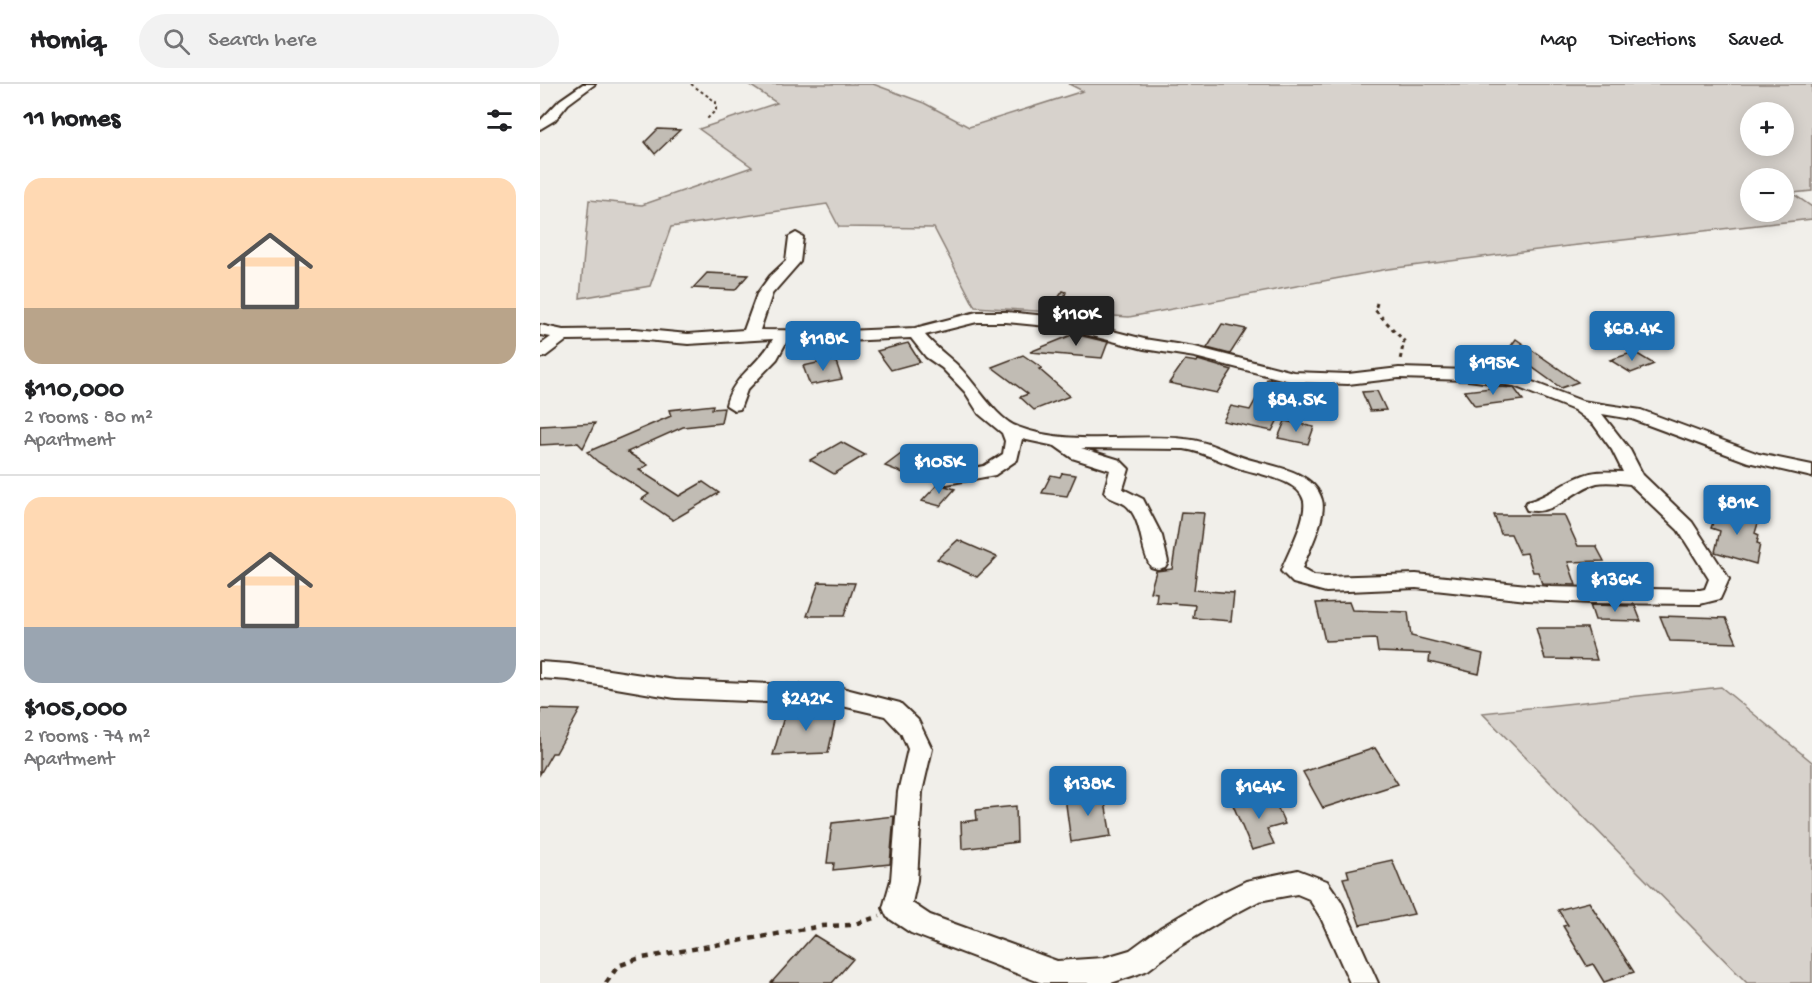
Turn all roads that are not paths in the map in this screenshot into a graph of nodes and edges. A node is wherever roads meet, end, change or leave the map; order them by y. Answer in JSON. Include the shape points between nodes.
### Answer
{"nodes":[{"id":1,"x":590,"y":84,"type":"edge"},
{"id":2,"x":540,"y":126,"type":"edge"},
{"id":3,"x":796,"y":237,"type":"dead end"},
{"id":4,"x":540,"y":330,"type":"edge"},
{"id":5,"x":915,"y":333,"type":"junction"},
{"id":6,"x":751,"y":334,"type":"junction"},
{"id":7,"x":563,"y":335,"type":"junction"},
{"id":8,"x":783,"y":335,"type":"junction"},
{"id":9,"x":540,"y":353,"type":"edge"},
{"id":10,"x":734,"y":405,"type":"dead end"},
{"id":11,"x":1578,"y":406,"type":"junction"},
{"id":12,"x":1010,"y":431,"type":"junction"},
{"id":13,"x":1061,"y":442,"type":"junction"},
{"id":14,"x":1812,"y":471,"type":"edge"},
{"id":15,"x":947,"y":478,"type":"dead end"},
{"id":16,"x":1635,"y":478,"type":"junction"},
{"id":17,"x":1534,"y":506,"type":"dead end"},
{"id":18,"x":1158,"y":562,"type":"dead end"},
{"id":19,"x":540,"y":670,"type":"edge"},
{"id":20,"x":1364,"y":983,"type":"edge"}],
"edges":[{"from":1,"to":2,"type":"street"},
{"from":3,"to":6,"type":"street","via":[[793,262],[765,290]]},
{"from":4,"to":7,"type":"street"},
{"from":5,"to":8,"type":"street"},
{"from":5,"to":11,"type":"street","via":[[977,317],[1057,322],[1293,377],[1468,375],[1517,381]]},
{"from":5,"to":12,"type":"street","via":[[971,389],[985,410]]},
{"from":6,"to":7,"type":"street","via":[[688,339],[635,334]]},
{"from":6,"to":8,"type":"street"},
{"from":7,"to":9,"type":"street"},
{"from":8,"to":10,"type":"street","via":[[772,356],[742,383]]},
{"from":11,"to":14,"type":"street","via":[[1635,414],[1754,458]]},
{"from":11,"to":16,"type":"street","via":[[1600,421]]},
{"from":12,"to":13,"type":"street"},
{"from":12,"to":15,"type":"street","via":[[1014,441],[1011,456],[989,471]]},
{"from":13,"to":16,"type":"street","via":[[1205,447],[1294,480],[1308,490],[1314,500],[1314,513],[1291,571],[1297,579],[1310,583],[1425,581],[1539,594],[1713,594],[1719,579],[1700,548],[1685,526]]},
{"from":13,"to":18,"type":"street","via":[[1078,454],[1120,469],[1113,492],[1136,503],[1152,536]]},
{"from":16,"to":17,"type":"street","via":[[1589,479],[1550,502]]},
{"from":19,"to":20,"type":"street","via":[[675,689],[838,696],[892,709],[910,727],[921,749],[910,792],[904,880],[897,908],[921,924],[1057,975],[1103,972],[1138,962],[1170,937],[1255,890],[1298,882],[1318,890],[1332,910]]}]}
